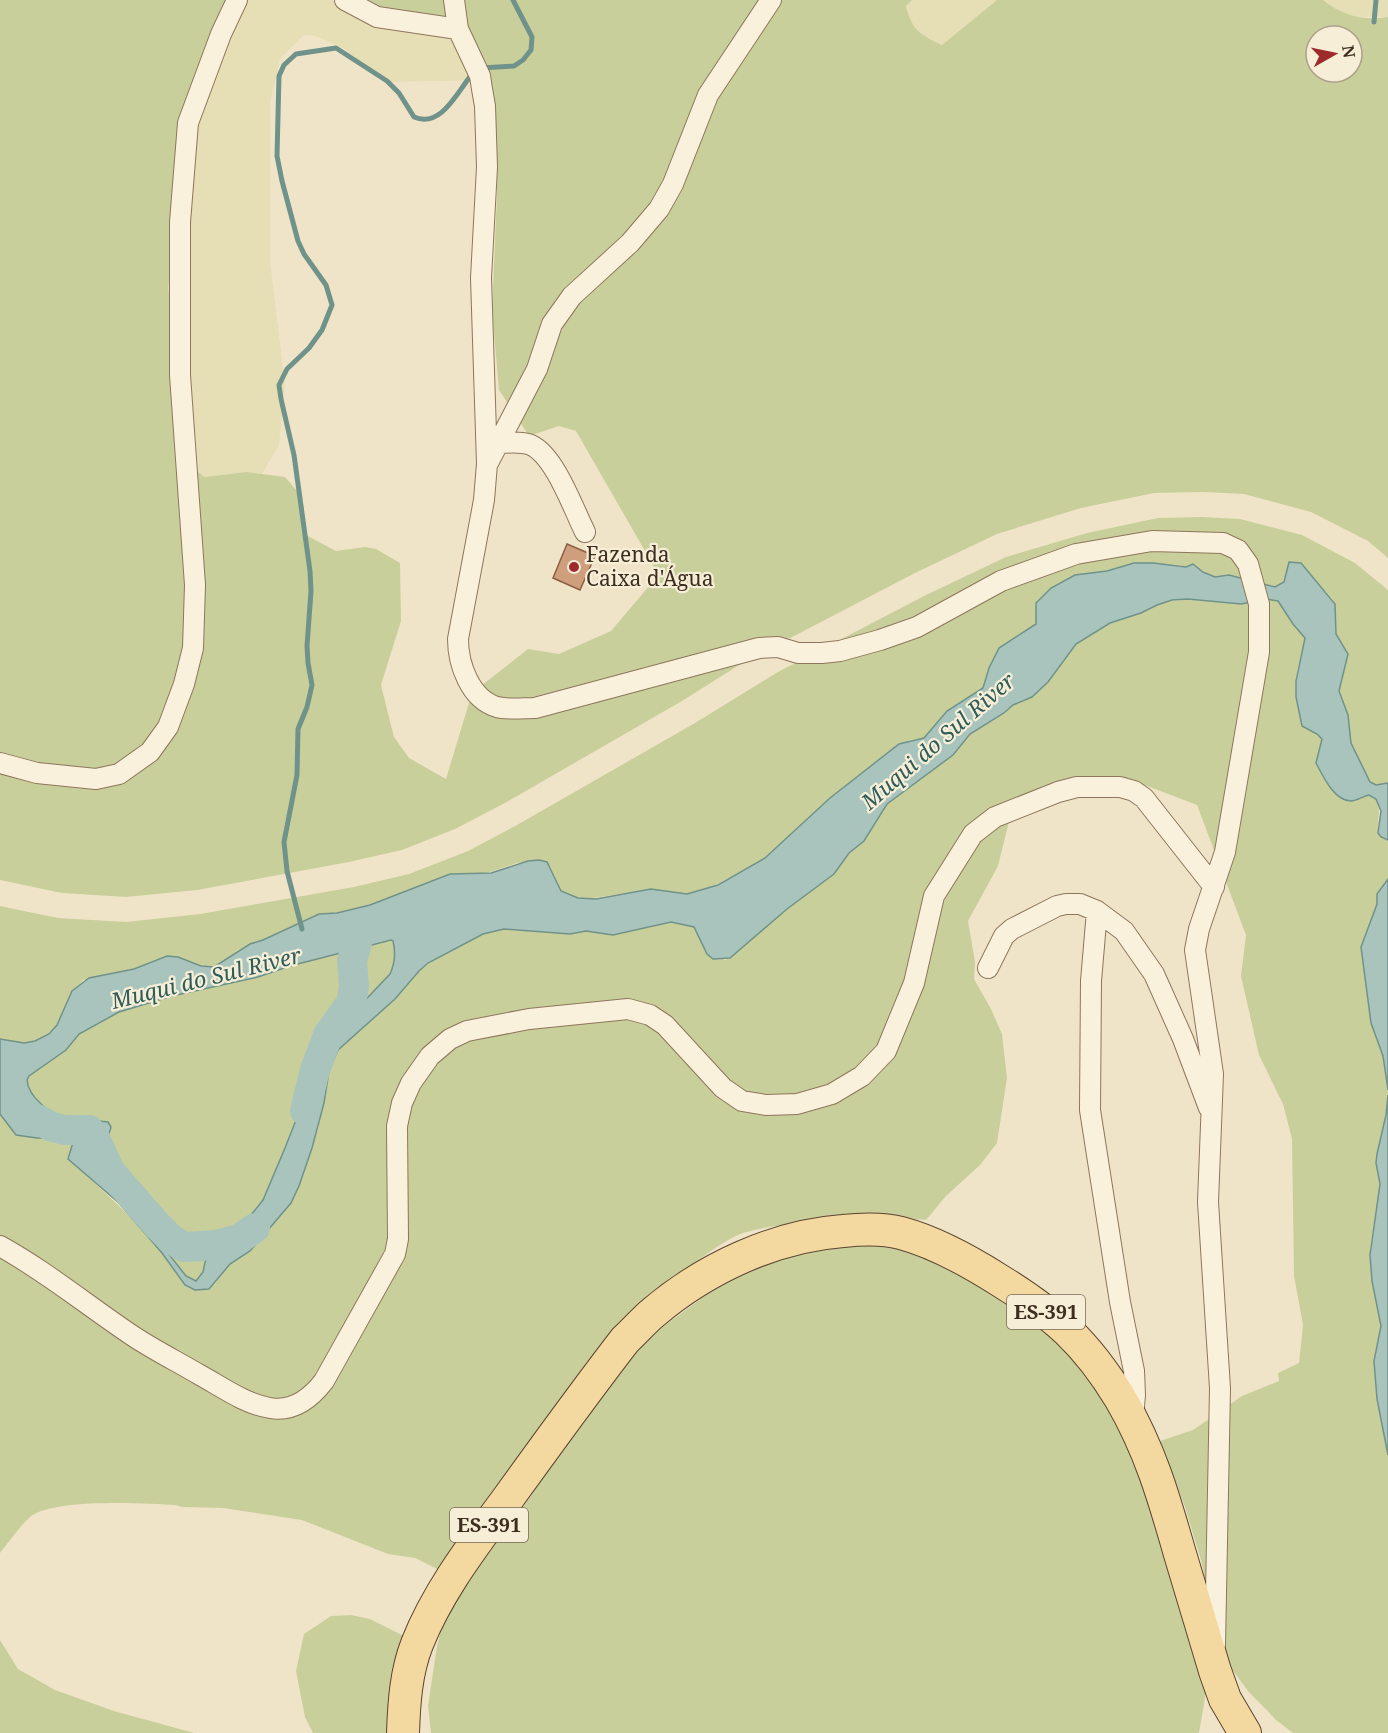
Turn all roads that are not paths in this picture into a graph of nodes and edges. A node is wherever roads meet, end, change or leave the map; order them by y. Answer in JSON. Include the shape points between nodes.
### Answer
{"nodes":[{"id":1,"x":237,"y":0,"type":"edge"},
{"id":2,"x":345,"y":0,"type":"edge"},
{"id":3,"x":454,"y":0,"type":"edge"},
{"id":4,"x":771,"y":0,"type":"edge"},
{"id":5,"x":458,"y":28,"type":"junction"},
{"id":6,"x":498,"y":443,"type":"junction"},
{"id":7,"x":487,"y":464,"type":"junction"},
{"id":8,"x":585,"y":532,"type":"dead end"},
{"id":9,"x":0,"y":763,"type":"edge"},
{"id":10,"x":1214,"y":886,"type":"junction"},
{"id":11,"x":1097,"y":911,"type":"junction"},
{"id":12,"x":988,"y":968,"type":"dead end"},
{"id":13,"x":1211,"y":1113,"type":"junction"},
{"id":14,"x":0,"y":1246,"type":"edge"},
{"id":15,"x":1133,"y":1423,"type":"junction"},
{"id":16,"x":1215,"y":1671,"type":"junction"},
{"id":17,"x":403,"y":1733,"type":"edge"},
{"id":18,"x":1245,"y":1733,"type":"edge"}],
"edges":[{"from":1,"to":9,"type":"street","via":[[220,34],[188,123],[180,222],[180,375],[195,585],[193,648],[184,684],[168,727],[150,752],[119,774],[96,779],[37,773]]},
{"from":2,"to":5,"type":"street","via":[[377,17]]},
{"from":3,"to":5,"type":"street"},
{"from":4,"to":6,"type":"street","via":[[708,95],[659,208],[630,243],[572,296],[552,324],[537,369]]},
{"from":5,"to":7,"type":"street","via":[[480,76],[485,106],[487,167],[481,278]]},
{"from":6,"to":7,"type":"street"},
{"from":6,"to":8,"type":"street","via":[[530,444],[544,453]]},
{"from":7,"to":10,"type":"street","via":[[481,519],[461,613],[458,653],[468,681],[484,701],[497,707],[535,708],[759,648],[778,647],[798,653],[840,651],[917,627],[1001,581],[1076,554],[1152,541],[1231,545],[1248,564],[1259,604],[1259,652],[1225,852]]},
{"from":10,"to":13,"type":"street","via":[[1195,951],[1213,1074]]},
{"from":10,"to":14,"type":"street","via":[[1134,790],[1077,787],[995,816],[973,834],[934,896],[914,983],[886,1052],[862,1076],[832,1094],[797,1104],[742,1101],[723,1088],[665,1025],[650,1015],[628,1009],[529,1019],[467,1031],[450,1039],[430,1056],[402,1103],[397,1126],[395,1254],[324,1381],[298,1405],[270,1408],[244,1400],[133,1336],[32,1264]]},
{"from":11,"to":12,"type":"street","via":[[1080,904],[1066,904],[1012,929],[1004,936]]},
{"from":11,"to":13,"type":"street","via":[[1124,931],[1154,974]]},
{"from":11,"to":15,"type":"street","via":[[1091,981],[1090,1110],[1134,1371]]},
{"from":13,"to":16,"type":"street","via":[[1208,1202],[1220,1388]]},
{"from":15,"to":16,"type":"main road","number":"ES-391","via":[[1158,1477]]},
{"from":15,"to":17,"type":"main road","number":"ES-391","via":[[1079,1340],[1035,1302],[924,1240],[867,1229],[824,1232],[774,1244],[735,1260],[654,1311],[625,1340],[465,1559],[431,1611],[416,1646],[406,1689]]},
{"from":16,"to":18,"type":"main road","number":"ES-391","via":[[1225,1700]]}]}
